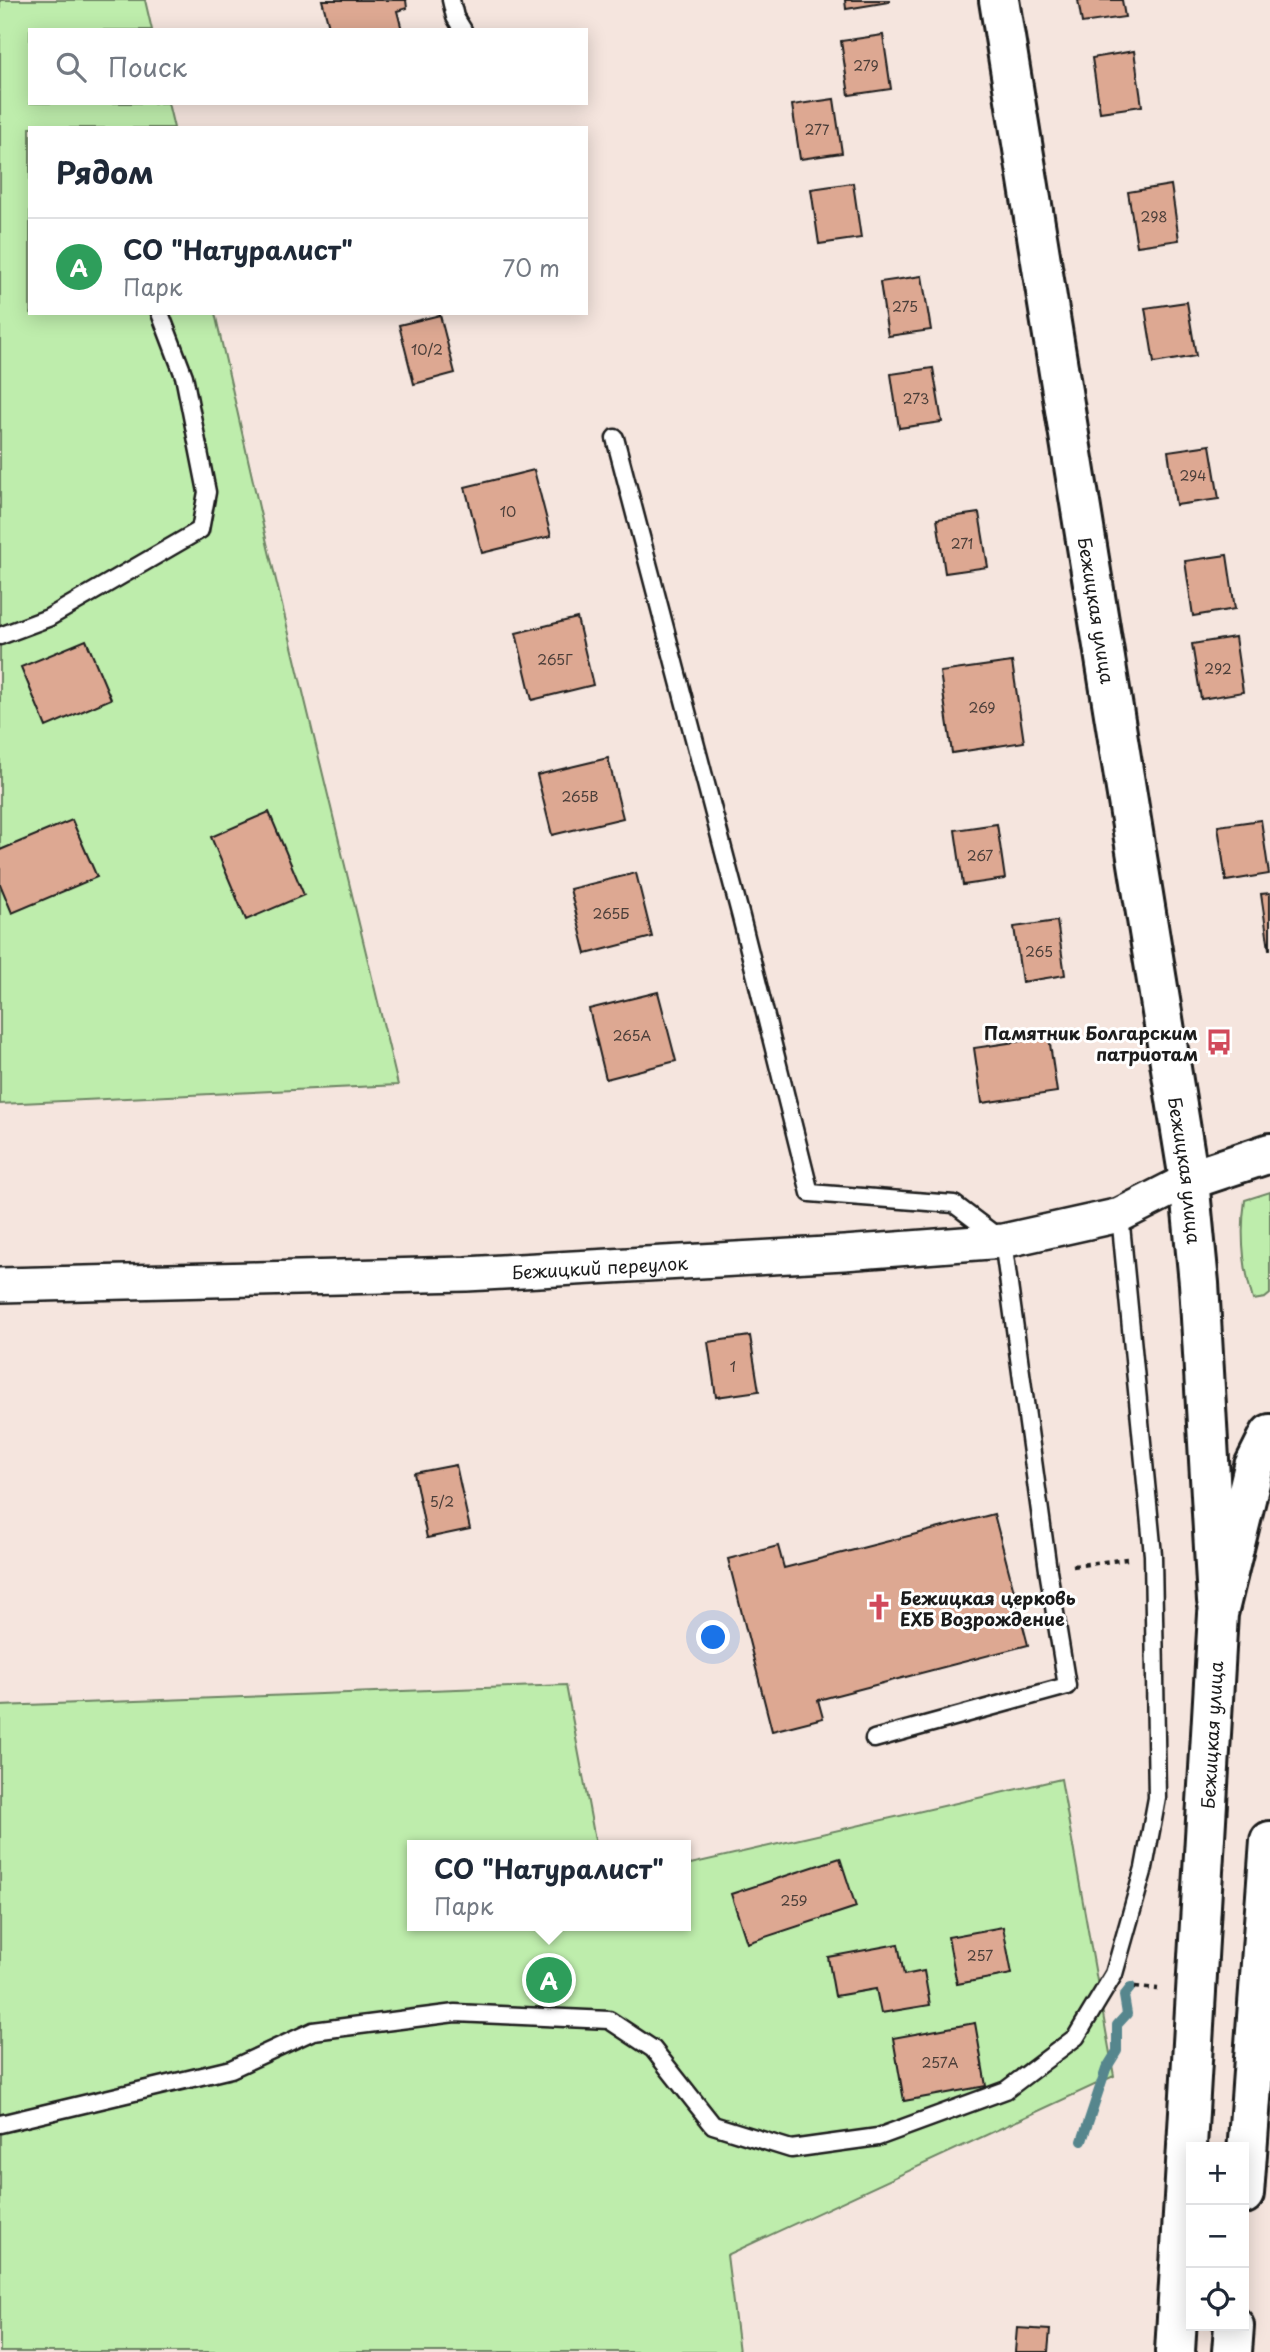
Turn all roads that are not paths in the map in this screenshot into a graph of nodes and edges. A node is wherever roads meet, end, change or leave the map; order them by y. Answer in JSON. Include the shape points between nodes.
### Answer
{"nodes":[{"id":1,"x":450,"y":0,"type":"edge"},
{"id":2,"x":999,"y":0,"type":"edge"},
{"id":3,"x":462,"y":28,"type":"edge"},
{"id":4,"x":161,"y":315,"type":"edge"},
{"id":5,"x":615,"y":439,"type":"dead end"},
{"id":6,"x":0,"y":636,"type":"edge"},
{"id":7,"x":1270,"y":1153,"type":"edge"},
{"id":8,"x":1189,"y":1180,"type":"junction"},
{"id":9,"x":1120,"y":1215,"type":"junction"},
{"id":10,"x":1003,"y":1241,"type":"junction"},
{"id":11,"x":0,"y":1285,"type":"edge"},
{"id":12,"x":1270,"y":1434,"type":"edge"},
{"id":13,"x":1218,"y":1614,"type":"junction"},
{"id":14,"x":874,"y":1739,"type":"dead end"},
{"id":15,"x":1270,"y":1841,"type":"edge"},
{"id":16,"x":0,"y":2124,"type":"edge"},
{"id":17,"x":1248,"y":2142,"type":"edge"},
{"id":18,"x":1234,"y":2331,"type":"edge"},
{"id":19,"x":1175,"y":2352,"type":"edge"},
{"id":20,"x":1232,"y":2352,"type":"edge"}],
"edges":[{"from":1,"to":3,"type":"lane"},
{"from":2,"to":8,"type":"street","name":"Бежицкая улица"},
{"from":4,"to":6,"type":"lane","via":[[184,376],[207,492],[200,530],[48,618]]},
{"from":5,"to":10,"type":"lane","via":[[810,1193],[954,1205]]},
{"from":7,"to":8,"type":"street"},
{"from":8,"to":9,"type":"street","name":"Бежицкий переулок"},
{"from":8,"to":13,"type":"street","name":"Бежицкая улица"},
{"from":9,"to":10,"type":"street","name":"Бежицкий переулок"},
{"from":9,"to":16,"type":"lane","via":[[1153,1555],[1157,1798],[1144,1868],[1114,1974],[1076,2037],[1006,2090],[878,2137],[791,2149],[713,2125],[653,2049],[610,2020],[455,2013],[313,2031],[231,2069]]},
{"from":10,"to":11,"type":"street","name":"Бежицкий переулок","via":[[466,1274]]},
{"from":10,"to":14,"type":"lane","via":[[1067,1686]]},
{"from":12,"to":13,"type":"street","via":[[1254,1466]]},
{"from":13,"to":19,"type":"street","name":"Бежицкая улица"},
{"from":15,"to":17,"type":"street"},
{"from":18,"to":20,"type":"street"}]}
